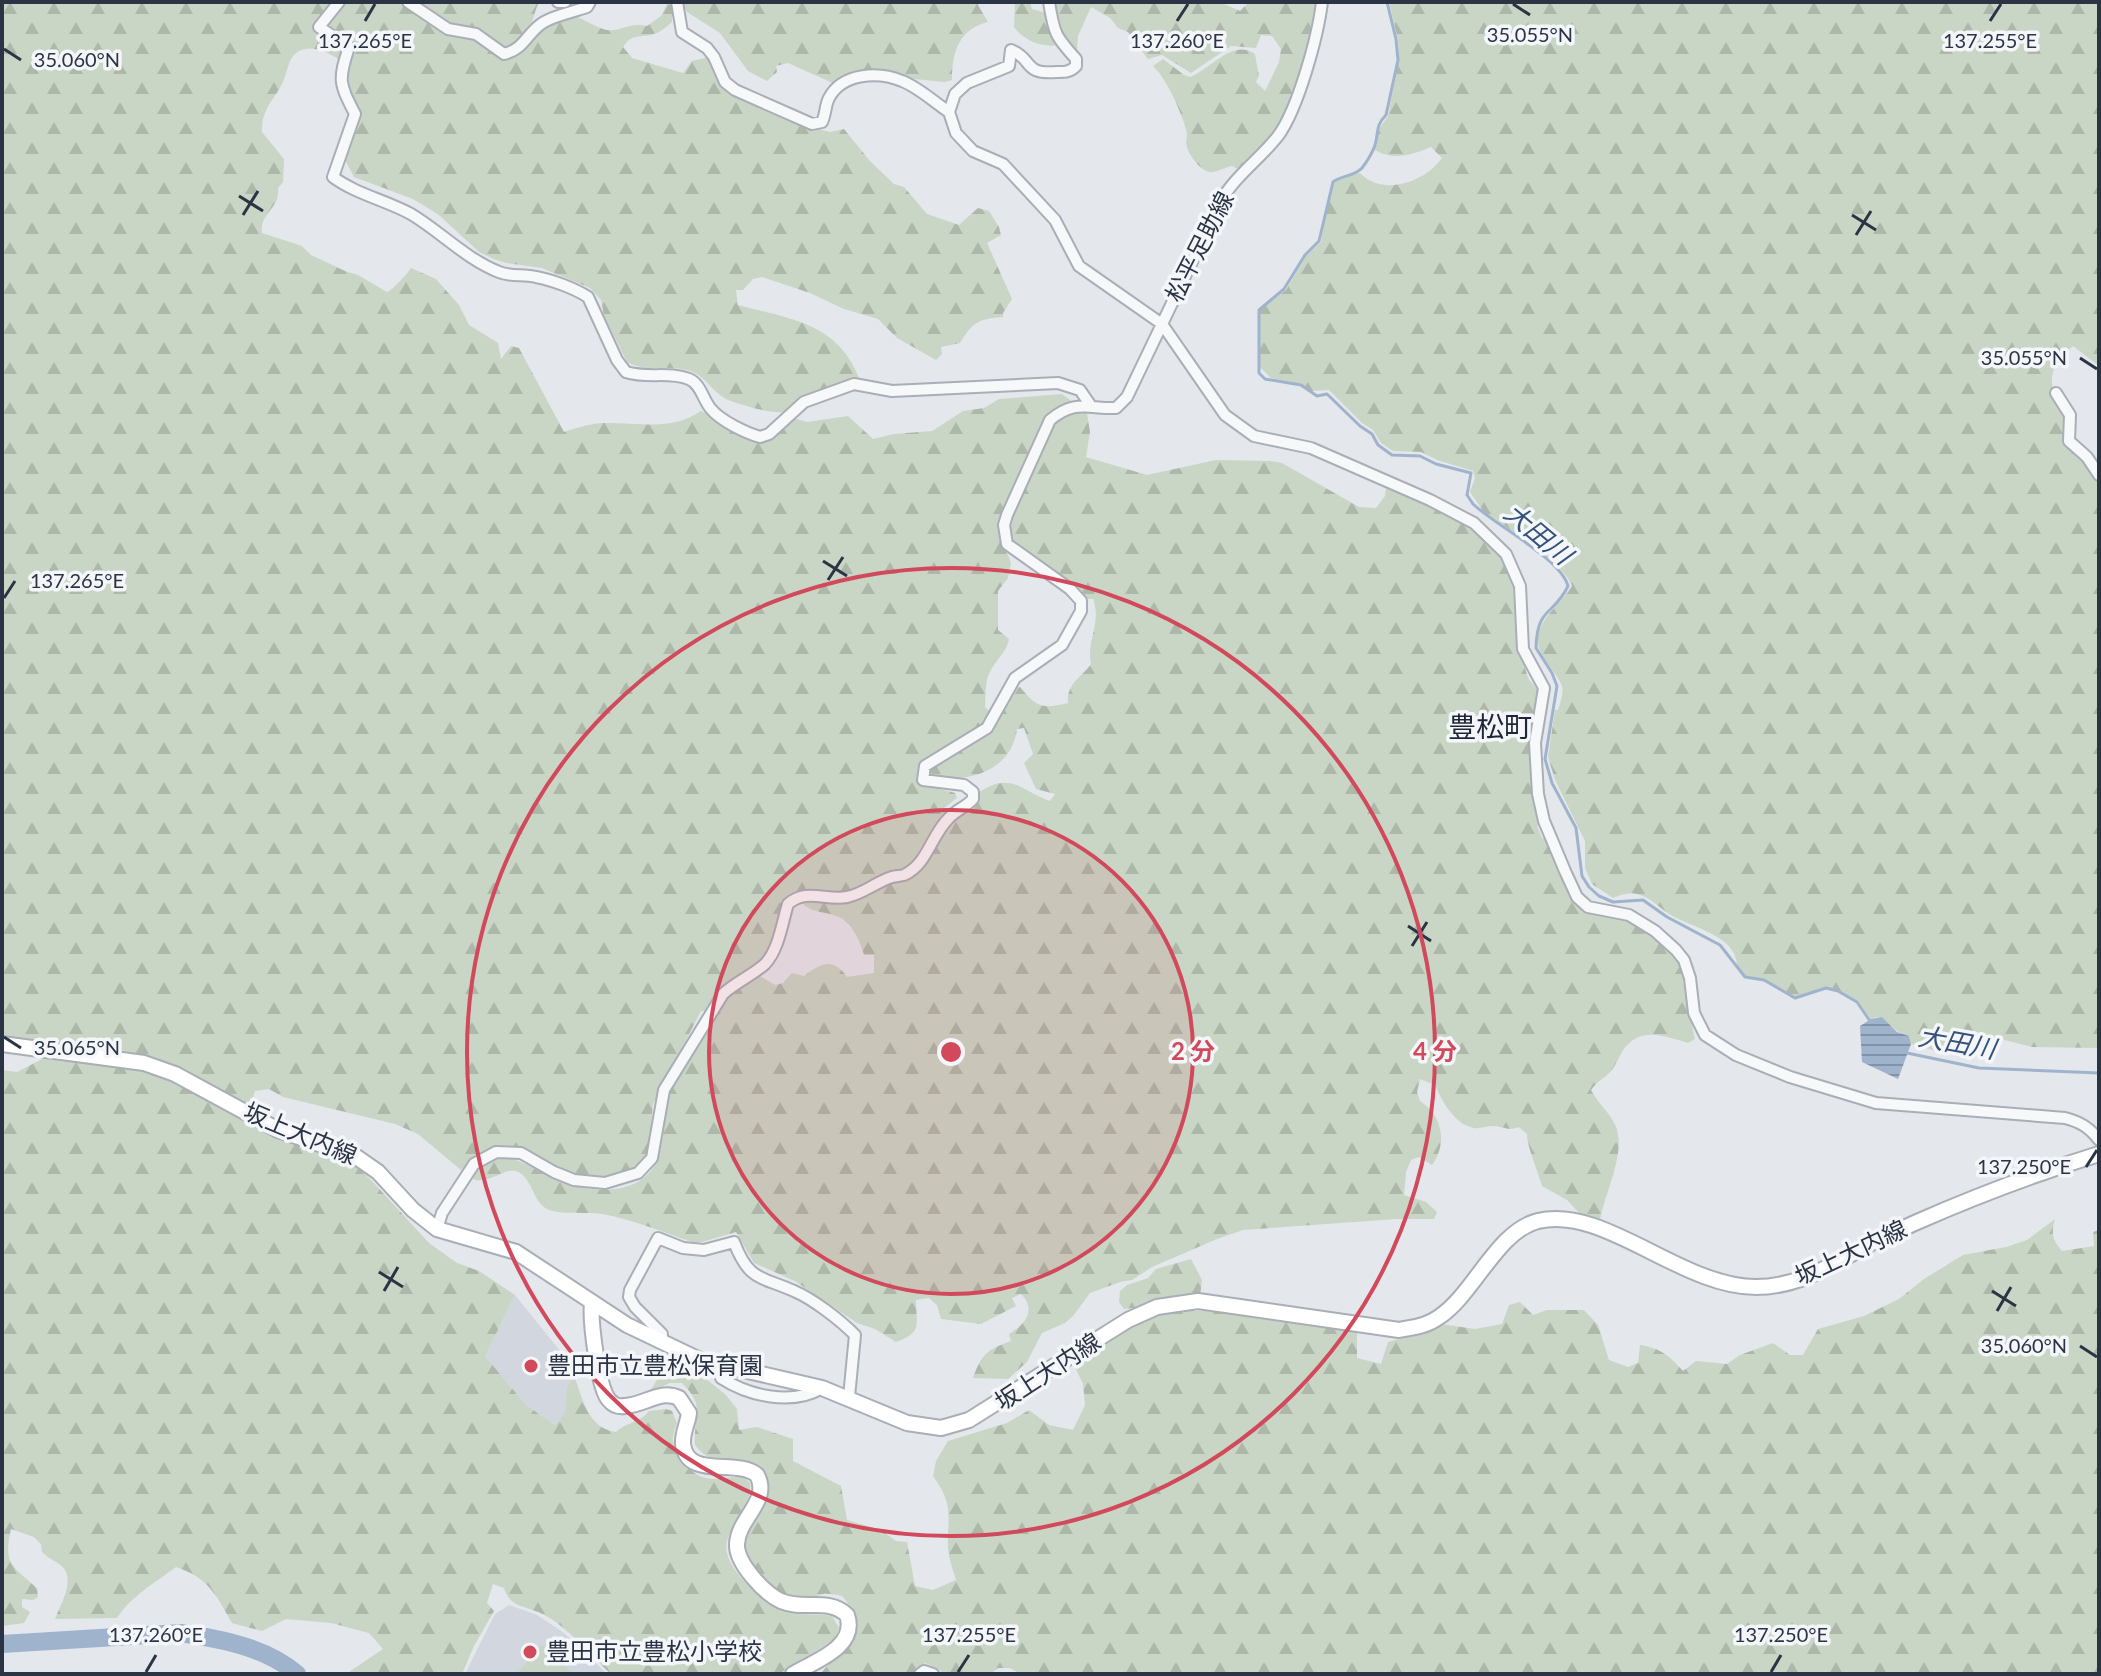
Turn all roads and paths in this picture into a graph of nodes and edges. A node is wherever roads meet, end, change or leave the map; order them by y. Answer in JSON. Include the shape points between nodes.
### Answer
{"nodes":[{"id":1,"x":339,"y":2,"type":"edge"},
{"id":2,"x":408,"y":2,"type":"edge"},
{"id":3,"x":558,"y":2,"type":"edge"},
{"id":4,"x":565,"y":2,"type":"edge"},
{"id":5,"x":590,"y":2,"type":"edge"},
{"id":6,"x":677,"y":2,"type":"edge"},
{"id":7,"x":1049,"y":2,"type":"edge"},
{"id":8,"x":1322,"y":2,"type":"edge"},
{"id":9,"x":949,"y":112,"type":"junction"},
{"id":10,"x":1162,"y":324,"type":"junction"},
{"id":11,"x":2056,"y":393,"type":"dead end"},
{"id":12,"x":1091,"y":406,"type":"junction"},
{"id":13,"x":2099,"y":475,"type":"edge"},
{"id":14,"x":2,"y":1044,"type":"edge"},
{"id":15,"x":2099,"y":1140,"type":"edge"},
{"id":16,"x":2099,"y":1154,"type":"edge"},
{"id":17,"x":437,"y":1229,"type":"junction"},
{"id":18,"x":592,"y":1303,"type":"junction"},
{"id":19,"x":661,"y":1343,"type":"junction"},
{"id":20,"x":721,"y":1378,"type":"dead end"},
{"id":21,"x":822,"y":1388,"type":"junction"},
{"id":22,"x":849,"y":1397,"type":"junction"},
{"id":23,"x":793,"y":1674,"type":"edge"},
{"id":24,"x":920,"y":1674,"type":"edge"},
{"id":25,"x":933,"y":1674,"type":"edge"}],
"edges":[{"from":1,"to":12,"type":"street","via":[[319,27],[349,47],[340,72],[355,114],[333,177],[411,214],[496,271],[541,278],[588,297],[626,372],[690,379],[714,413],[760,437],[804,402],[854,384],[892,391],[1058,383],[1080,390]]},
{"from":2,"to":5,"type":"street","via":[[448,29],[476,34],[504,54],[520,48],[546,21]]},
{"from":3,"to":4,"type":"street"},
{"from":6,"to":9,"type":"street","via":[[682,32],[707,48],[725,82],[812,124],[822,122],[828,99],[853,77],[905,82]]},
{"from":7,"to":9,"type":"street","via":[[1055,34],[1076,59],[1074,70],[1037,73],[1011,50],[1009,66],[967,83],[955,94]]},
{"from":8,"to":10,"type":"street","name":"松平足助線","via":[[1315,43],[1286,122],[1227,189]]},
{"from":9,"to":10,"type":"street","via":[[956,133],[973,151],[1003,164],[1055,220],[1079,266]]},
{"from":10,"to":12,"type":"street","name":"松平足助線","via":[[1124,402],[1116,408]]},
{"from":10,"to":15,"type":"street","via":[[1216,406],[1242,430],[1311,448],[1430,500],[1474,523],[1506,554],[1520,586],[1523,649],[1544,688],[1535,763],[1544,821],[1583,903],[1629,915],[1666,939],[1684,960],[1694,1013],[1705,1035],[1736,1055],[1790,1077],[1876,1103],[2065,1118],[2079,1122]]},
{"from":11,"to":13,"type":"street","via":[[2072,421],[2069,441]]},
{"from":12,"to":17,"type":"street","via":[[1081,405],[1050,420],[1004,525],[1007,544],[1070,589],[1081,601],[1081,611],[1062,645],[1015,678],[987,728],[925,766],[923,780],[964,785],[973,799],[950,816],[924,859],[904,874],[843,898],[805,895],[788,904],[765,964],[723,994],[664,1090],[652,1158],[638,1173],[605,1183],[584,1181],[521,1153],[496,1152],[474,1164]]},
{"from":14,"to":17,"type":"main road","name":"坂上大内線","via":[[144,1063],[175,1074],[278,1130],[366,1162]]},
{"from":16,"to":22,"type":"main road","name":"坂上大内線","via":[[1952,1207],[1816,1274],[1776,1286],[1721,1283],[1587,1223],[1554,1219],[1519,1230],[1453,1306],[1424,1325],[1399,1330],[1198,1301],[1178,1303],[1128,1320],[986,1411],[954,1425],[907,1423]]},
{"from":17,"to":18,"type":"main road","name":"坂上大内線","via":[[516,1252]]},
{"from":18,"to":19,"type":"main road","name":"坂上大内線"},
{"from":18,"to":23,"type":"main road","via":[[590,1320],[607,1399],[626,1406],[663,1395],[679,1398],[689,1413],[683,1442],[692,1460],[757,1475],[761,1495],[739,1533],[740,1562],[782,1601],[832,1605],[847,1615],[846,1640]]},
{"from":19,"to":21,"type":"main road","name":"坂上大内線","via":[[708,1362]]},
{"from":19,"to":22,"type":"street","via":[[662,1334],[629,1297],[658,1238],[704,1250],[734,1242],[755,1276],[795,1291],[855,1335]]},
{"from":20,"to":21,"type":"street","via":[[764,1396],[808,1396]]},
{"from":21,"to":22,"type":"main road","name":"坂上大内線"},
{"from":24,"to":25,"type":"street"}]}
